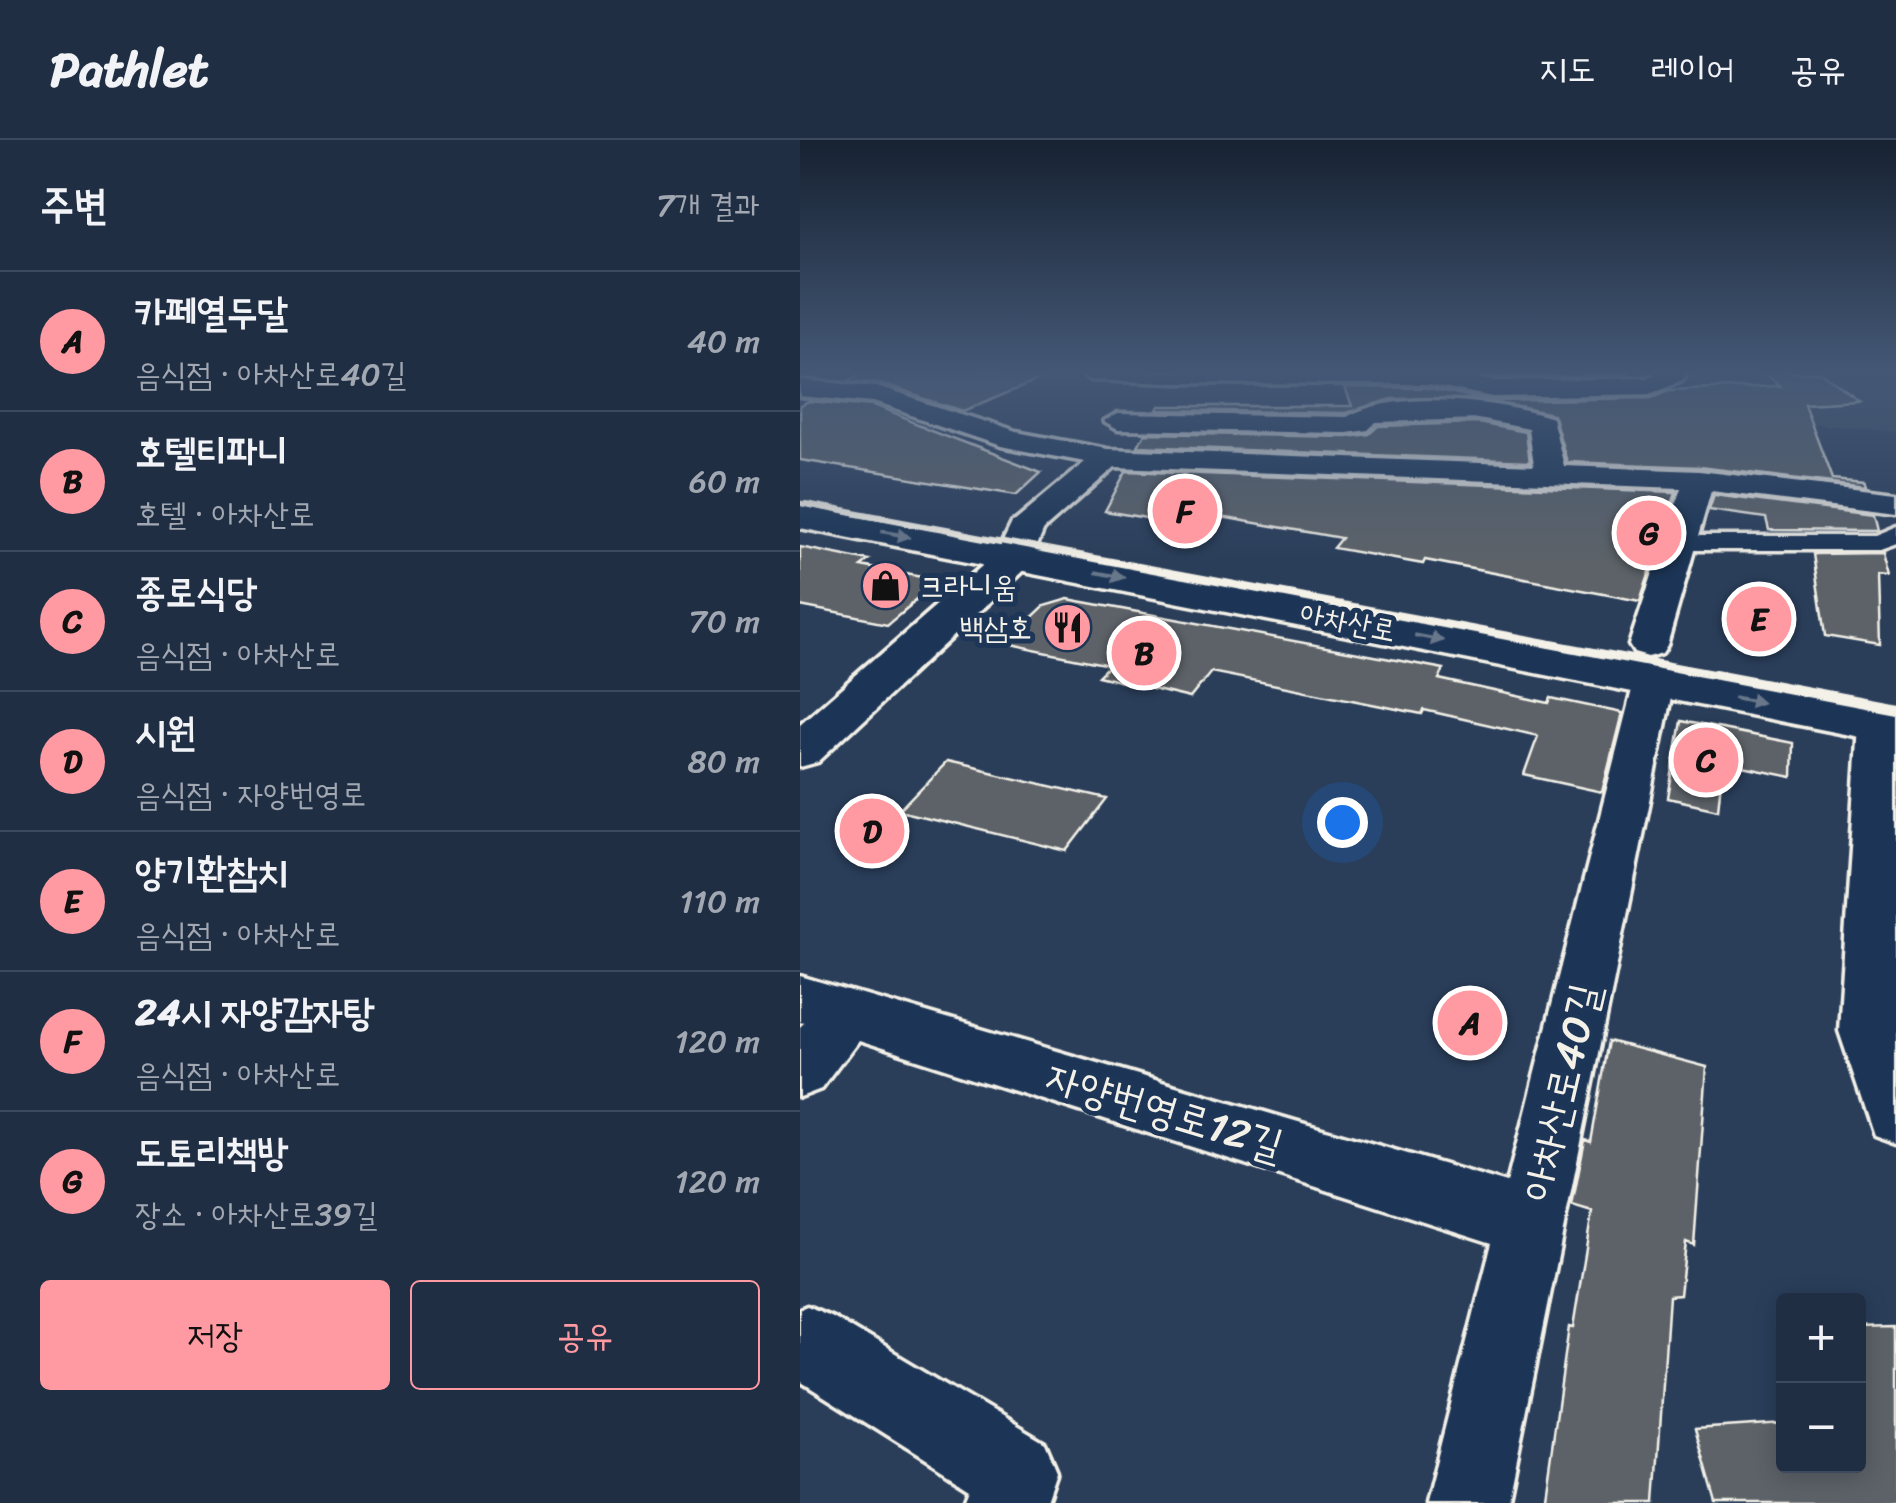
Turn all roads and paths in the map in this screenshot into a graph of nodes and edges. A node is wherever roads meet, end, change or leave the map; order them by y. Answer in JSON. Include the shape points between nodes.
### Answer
{"nodes":[{"id":1,"x":997,"y":436,"type":"edge"},
{"id":2,"x":1544,"y":436,"type":"edge"},
{"id":3,"x":1108,"y":458,"type":"junction"},
{"id":4,"x":1551,"y":474,"type":"junction"},
{"id":5,"x":1699,"y":480,"type":"junction"},
{"id":6,"x":800,"y":486,"type":"edge"},
{"id":7,"x":1896,"y":504,"type":"edge"},
{"id":8,"x":800,"y":516,"type":"edge"},
{"id":9,"x":1896,"y":534,"type":"edge"},
{"id":10,"x":1020,"y":543,"type":"junction"},
{"id":11,"x":1677,"y":543,"type":"junction"},
{"id":12,"x":1651,"y":663,"type":"junction"},
{"id":13,"x":1891,"y":715,"type":"edge"},
{"id":14,"x":801,"y":748,"type":"edge"},
{"id":15,"x":823,"y":1006,"type":"edge"},
{"id":16,"x":800,"y":1071,"type":"edge"},
{"id":17,"x":1896,"y":1115,"type":"edge"},
{"id":18,"x":1530,"y":1222,"type":"junction"},
{"id":19,"x":807,"y":1343,"type":"dead end"},
{"id":20,"x":1006,"y":1503,"type":"edge"},
{"id":21,"x":1467,"y":1503,"type":"edge"}],
"edges":[{"from":1,"to":3,"type":"street"},
{"from":2,"to":4,"type":"street"},
{"from":3,"to":4,"type":"street"},
{"from":3,"to":10,"type":"street"},
{"from":4,"to":5,"type":"street"},
{"from":5,"to":7,"type":"street"},
{"from":5,"to":11,"type":"street","name":"아차산로40길"},
{"from":6,"to":10,"type":"main road","name":"아차산로"},
{"from":8,"to":10,"type":"main road","name":"아차산로","one_way":true},
{"from":9,"to":11,"type":"street","via":[[1879,543]]},
{"from":10,"to":12,"type":"main road","name":"아차산로"},
{"from":10,"to":14,"type":"main road"},
{"from":11,"to":12,"type":"street","name":"아차산로40길"},
{"from":12,"to":13,"type":"main road","name":"아차산로"},
{"from":12,"to":18,"type":"street","name":"아차산로40길"},
{"from":13,"to":17,"type":"street","via":[[1868,1031]]},
{"from":15,"to":16,"type":"street"},
{"from":15,"to":18,"type":"street","name":"자양번영로12길"},
{"from":18,"to":21,"type":"street","name":"아차산로40길"},
{"from":19,"to":20,"type":"street","via":[[1017,1471]]}]}
